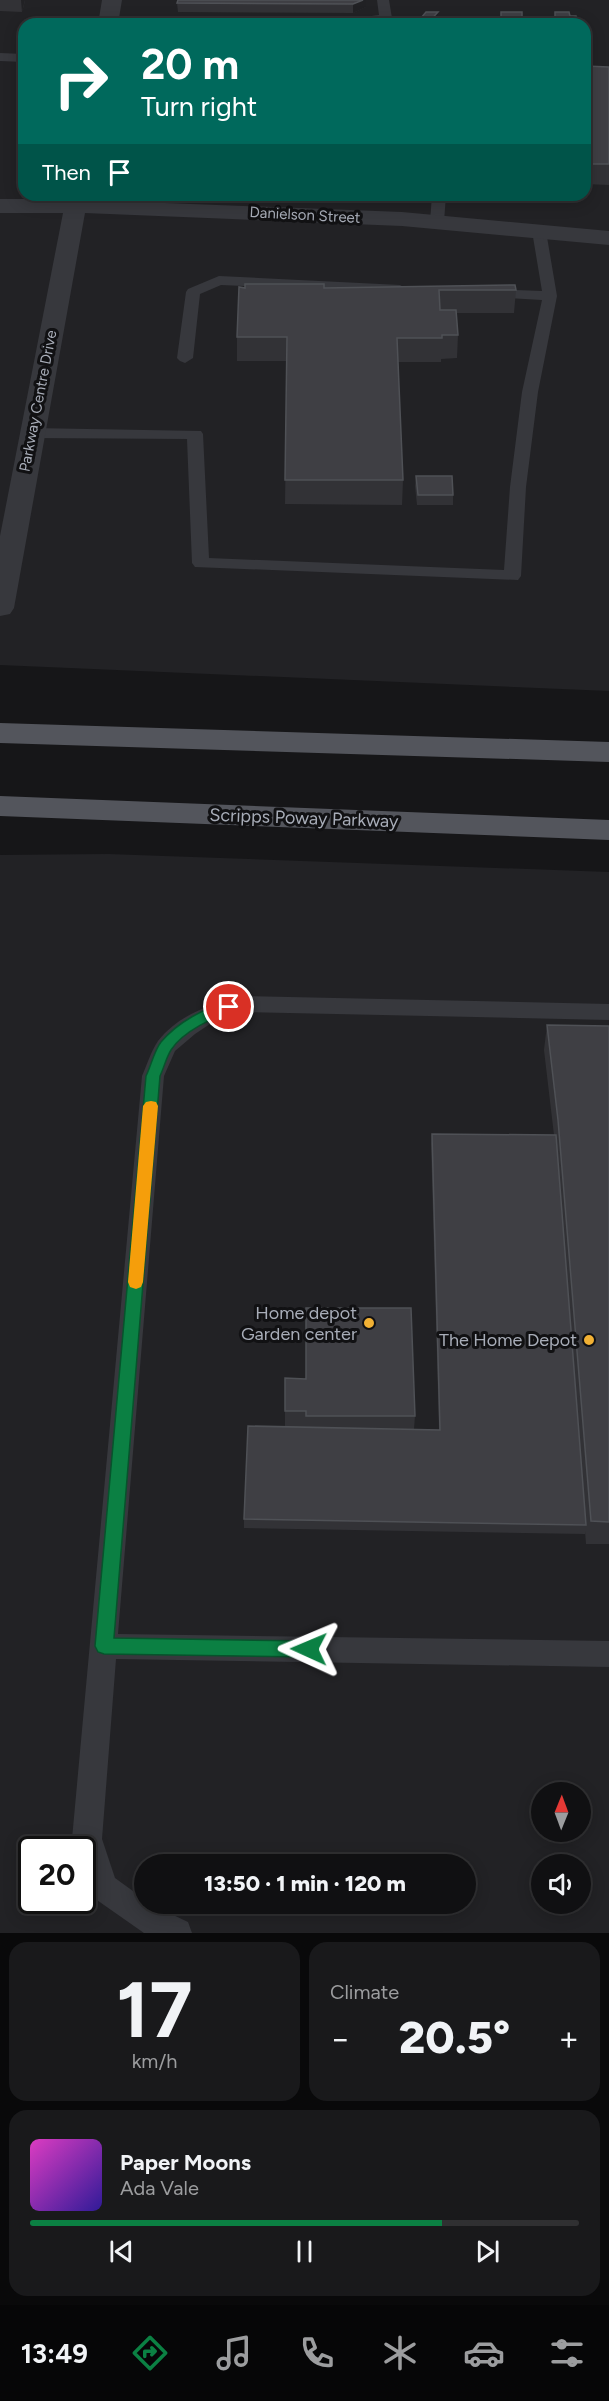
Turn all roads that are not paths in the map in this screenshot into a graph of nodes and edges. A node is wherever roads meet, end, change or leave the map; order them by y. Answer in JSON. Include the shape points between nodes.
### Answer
{"nodes":[{"id":1,"x":112,"y":0,"type":"edge"},
{"id":2,"x":383,"y":0,"type":"edge"},
{"id":3,"x":110,"y":18,"type":"edge"},
{"id":4,"x":386,"y":18,"type":"edge"},
{"id":5,"x":0,"y":57,"type":"edge"},
{"id":6,"x":18,"y":58,"type":"edge"},
{"id":7,"x":63,"y":201,"type":"edge"},
{"id":8,"x":76,"y":201,"type":"edge"},
{"id":9,"x":92,"y":201,"type":"edge"},
{"id":10,"x":439,"y":201,"type":"edge"},
{"id":11,"x":0,"y":206,"type":"edge"},
{"id":12,"x":437,"y":222,"type":"junction"},
{"id":13,"x":539,"y":231,"type":"junction"},
{"id":14,"x":609,"y":238,"type":"edge"},
{"id":15,"x":420,"y":290,"type":"edge"},
{"id":16,"x":467,"y":292,"type":"edge"},
{"id":17,"x":550,"y":296,"type":"junction"},
{"id":18,"x":185,"y":358,"type":"dead end"},
{"id":19,"x":32,"y":433,"type":"junction"},
{"id":20,"x":0,"y":608,"type":"edge"},
{"id":21,"x":0,"y":733,"type":"edge"},
{"id":22,"x":609,"y":752,"type":"edge"},
{"id":23,"x":0,"y":806,"type":"edge"},
{"id":24,"x":609,"y":830,"type":"edge"},
{"id":25,"x":609,"y":1012,"type":"edge"},
{"id":26,"x":104,"y":1646,"type":"junction"},
{"id":27,"x":609,"y":1654,"type":"edge"},
{"id":28,"x":177,"y":1933,"type":"edge"}],
"edges":[{"from":1,"to":3,"type":"street"},
{"from":2,"to":4,"type":"lane"},
{"from":5,"to":6,"type":"lane"},
{"from":7,"to":11,"type":"street","name":"Danielson Street"},
{"from":8,"to":19,"type":"street","name":"Parkway Centre Drive"},
{"from":9,"to":12,"type":"street","name":"Danielson Street"},
{"from":10,"to":12,"type":"lane"},
{"from":12,"to":13,"type":"street","name":"Danielson Street"},
{"from":13,"to":14,"type":"street","name":"Danielson Street"},
{"from":13,"to":17,"type":"lane"},
{"from":15,"to":18,"type":"lane","via":[[219,280],[193,292]]},
{"from":16,"to":17,"type":"lane"},
{"from":17,"to":19,"type":"lane","via":[[530,392],[512,576],[201,563],[195,434]]},
{"from":19,"to":20,"type":"street","name":"Parkway Centre Drive"},
{"from":21,"to":22,"type":"main road"},
{"from":23,"to":24,"type":"main road","name":"Scripps Poway Parkway"},
{"from":25,"to":26,"type":"lane","via":[[245,1004],[213,1011],[166,1046],[153,1076]]},
{"from":26,"to":27,"type":"lane"},
{"from":26,"to":28,"type":"lane","via":[[87,1839],[104,1888],[145,1918]]}]}
